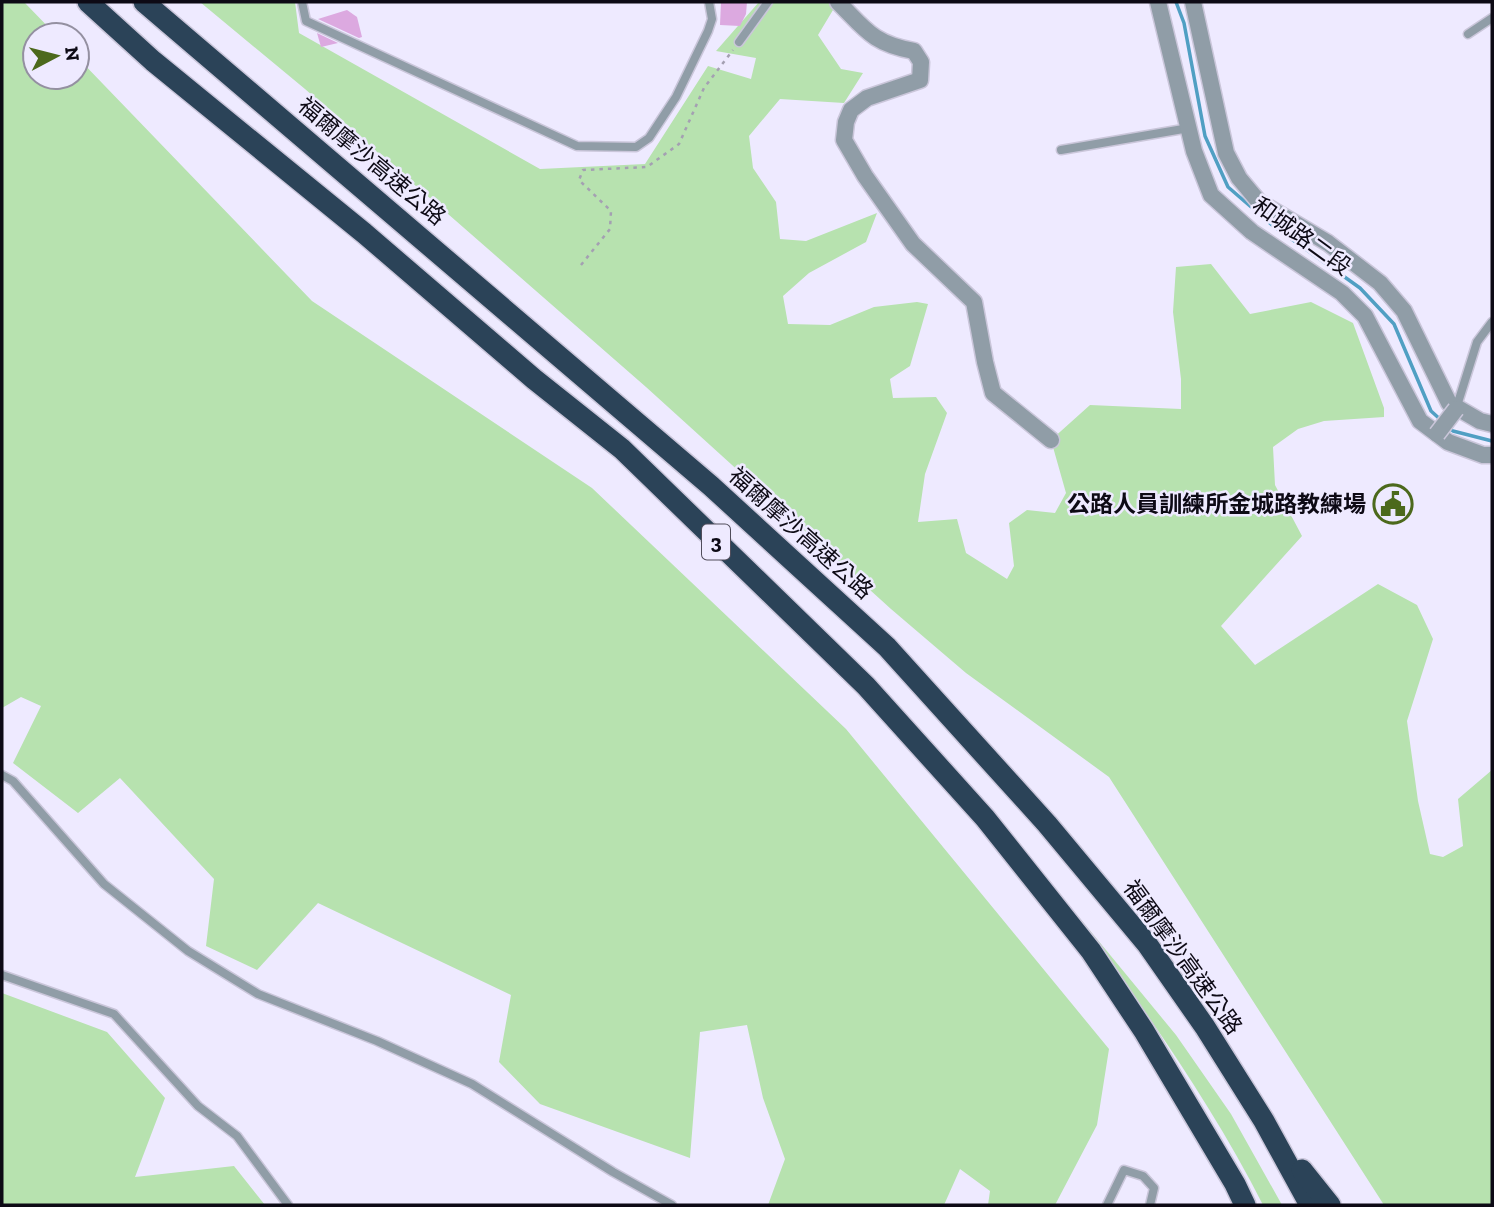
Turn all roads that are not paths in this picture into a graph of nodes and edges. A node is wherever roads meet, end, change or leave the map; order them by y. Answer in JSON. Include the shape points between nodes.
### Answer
{"nodes":[{"id":1,"x":88,"y":2,"type":"edge"},
{"id":2,"x":144,"y":2,"type":"edge"},
{"id":3,"x":302,"y":2,"type":"edge"},
{"id":4,"x":708,"y":2,"type":"edge"},
{"id":5,"x":768,"y":2,"type":"edge"},
{"id":6,"x":838,"y":2,"type":"edge"},
{"id":7,"x":1158,"y":2,"type":"edge"},
{"id":8,"x":1193,"y":2,"type":"edge"},
{"id":9,"x":1492,"y":18,"type":"edge"},
{"id":10,"x":1468,"y":34,"type":"dead end"},
{"id":11,"x":739,"y":42,"type":"road end"},
{"id":12,"x":1189,"y":128,"type":"junction"},
{"id":13,"x":1061,"y":150,"type":"dead end"},
{"id":14,"x":1492,"y":322,"type":"edge"},
{"id":15,"x":1456,"y":409,"type":"junction"},
{"id":16,"x":1492,"y":424,"type":"edge"},
{"id":17,"x":1437,"y":434,"type":"junction"},
{"id":18,"x":1051,"y":440,"type":"dead end"},
{"id":19,"x":1492,"y":455,"type":"edge"},
{"id":20,"x":2,"y":775,"type":"edge"},
{"id":21,"x":2,"y":975,"type":"edge"},
{"id":22,"x":1264,"y":1121,"type":"junction"},
{"id":23,"x":288,"y":1205,"type":"edge"},
{"id":24,"x":672,"y":1205,"type":"edge"},
{"id":25,"x":1107,"y":1205,"type":"edge"},
{"id":26,"x":1150,"y":1205,"type":"edge"},
{"id":27,"x":1245,"y":1205,"type":"edge"},
{"id":28,"x":1310,"y":1205,"type":"edge"},
{"id":29,"x":1330,"y":1205,"type":"edge"}],
"edges":[{"from":1,"to":27,"type":"highway","number":"3","via":[[153,61],[622,449],[866,686],[985,818],[1091,951],[1144,1031]]},
{"from":2,"to":22,"type":"highway","name":"福爾摩沙高速公路","number":"3","via":[[711,486],[887,647],[1047,824],[1147,944]]},
{"from":3,"to":4,"type":"lane","via":[[306,21],[577,146],[636,147],[649,138],[676,97],[708,31],[712,19]]},
{"from":5,"to":11,"type":"lane"},
{"from":6,"to":18,"type":"street","via":[[871,36],[914,51],[921,62],[920,80],[867,98],[851,110],[844,140],[913,244],[974,302],[993,393]]},
{"from":7,"to":12,"type":"street","name":"和城路二段"},
{"from":8,"to":15,"type":"street","name":"和城路二段","via":[[1226,153],[1239,178],[1259,202],[1328,243],[1380,283],[1404,311],[1439,385]]},
{"from":9,"to":10,"type":"lane"},
{"from":12,"to":13,"type":"lane"},
{"from":12,"to":17,"type":"street","name":"和城路二段","via":[[1211,195],[1252,232],[1342,293],[1364,316],[1420,421]]},
{"from":14,"to":15,"type":"lane","via":[[1477,342]]},
{"from":15,"to":16,"type":"street"},
{"from":15,"to":17,"type":"street","bridge":true},
{"from":17,"to":19,"type":"street","name":"和城路二段","via":[[1448,442]]},
{"from":20,"to":24,"type":"lane","via":[[13,781],[104,884],[188,951],[258,994],[472,1084]]},
{"from":21,"to":23,"type":"lane","via":[[114,1014],[198,1106],[237,1136]]},
{"from":22,"to":28,"type":"highway","name":"福爾摩沙高速公路","number":"3"},
{"from":22,"to":29,"type":"highway"},
{"from":25,"to":26,"type":"lane","via":[[1124,1170],[1143,1176],[1154,1188]]}]}
